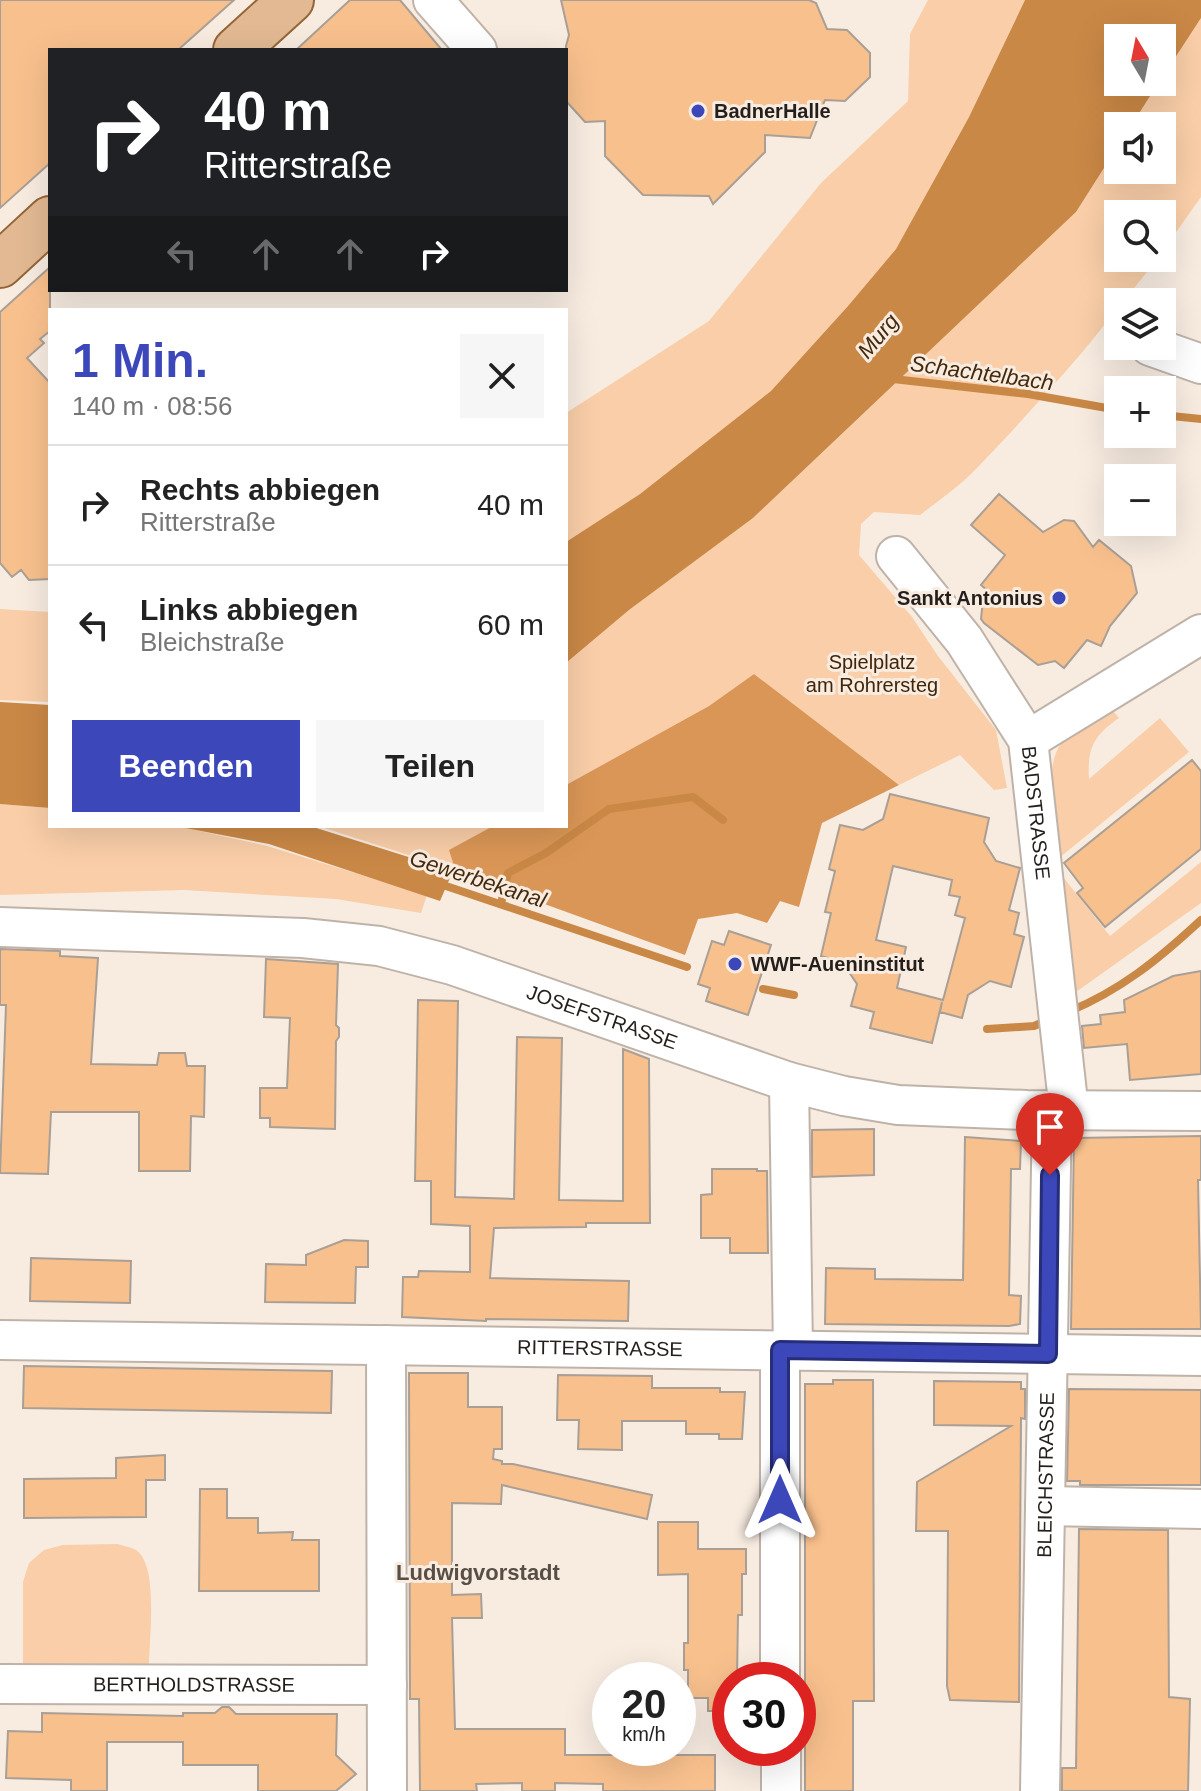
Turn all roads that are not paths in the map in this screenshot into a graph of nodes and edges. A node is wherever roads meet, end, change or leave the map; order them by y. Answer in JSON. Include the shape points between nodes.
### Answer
{"nodes":[{"id":1,"x":291,"y":0,"type":"edge"},
{"id":2,"x":433,"y":0,"type":"edge"},
{"id":3,"x":238,"y":48,"type":"edge"},
{"id":4,"x":475,"y":48,"type":"edge"},
{"id":5,"x":48,"y":221,"type":"edge"},
{"id":6,"x":0,"y":264,"type":"edge"},
{"id":7,"x":1176,"y":355,"type":"edge"},
{"id":8,"x":1201,"y":364,"type":"edge"},
{"id":9,"x":896,"y":556,"type":"dead end"},
{"id":10,"x":1201,"y":634,"type":"edge"},
{"id":11,"x":1028,"y":740,"type":"junction"},
{"id":12,"x":0,"y":927,"type":"edge"},
{"id":13,"x":789,"y":1082,"type":"junction"},
{"id":14,"x":1060,"y":1111,"type":"junction"},
{"id":15,"x":1201,"y":1111,"type":"edge"},
{"id":16,"x":0,"y":1340,"type":"edge"},
{"id":17,"x":386,"y":1345,"type":"junction"},
{"id":18,"x":787,"y":1350,"type":"junction"},
{"id":19,"x":1048,"y":1354,"type":"junction"},
{"id":20,"x":1201,"y":1356,"type":"edge"},
{"id":21,"x":1045,"y":1506,"type":"junction"},
{"id":22,"x":1201,"y":1509,"type":"edge"},
{"id":23,"x":780,"y":1662,"type":"edge"},
{"id":24,"x":0,"y":1684,"type":"edge"},
{"id":25,"x":387,"y":1685,"type":"junction"},
{"id":26,"x":781,"y":1766,"type":"edge"},
{"id":27,"x":387,"y":1791,"type":"edge"},
{"id":28,"x":781,"y":1791,"type":"edge"},
{"id":29,"x":1040,"y":1791,"type":"edge"}],
"edges":[{"from":1,"to":3,"type":"main road"},
{"from":2,"to":4,"type":"street"},
{"from":5,"to":6,"type":"main road"},
{"from":7,"to":8,"type":"street"},
{"from":9,"to":11,"type":"street","name":"BADSTRASSE","via":[[964,640]]},
{"from":10,"to":11,"type":"street"},
{"from":11,"to":14,"type":"street","name":"BADSTRASSE","via":[[1060,1037]]},
{"from":12,"to":13,"type":"street","name":"JOSEFSTRASSE","via":[[303,938],[379,946],[452,965]]},
{"from":13,"to":14,"type":"street","name":"JOSEFSTRASSE","via":[[898,1105]]},
{"from":13,"to":18,"type":"street"},
{"from":14,"to":15,"type":"street","name":"JOSEFSTRASSE"},
{"from":14,"to":19,"type":"street","name":"BLEICHSTRASSE"},
{"from":16,"to":17,"type":"street","name":"RITTERSTRASSE"},
{"from":17,"to":18,"type":"street","name":"RITTERSTRASSE"},
{"from":17,"to":25,"type":"street"},
{"from":18,"to":19,"type":"street","name":"RITTERSTRASSE"},
{"from":18,"to":23,"type":"street"},
{"from":19,"to":20,"type":"street","name":"RITTERSTRASSE"},
{"from":19,"to":21,"type":"street","name":"BLEICHSTRASSE"},
{"from":21,"to":22,"type":"street"},
{"from":21,"to":29,"type":"street","name":"BLEICHSTRASSE"},
{"from":24,"to":25,"type":"street","name":"BERTHOLDSTRASSE"},
{"from":25,"to":27,"type":"street"},
{"from":26,"to":28,"type":"street"}]}
